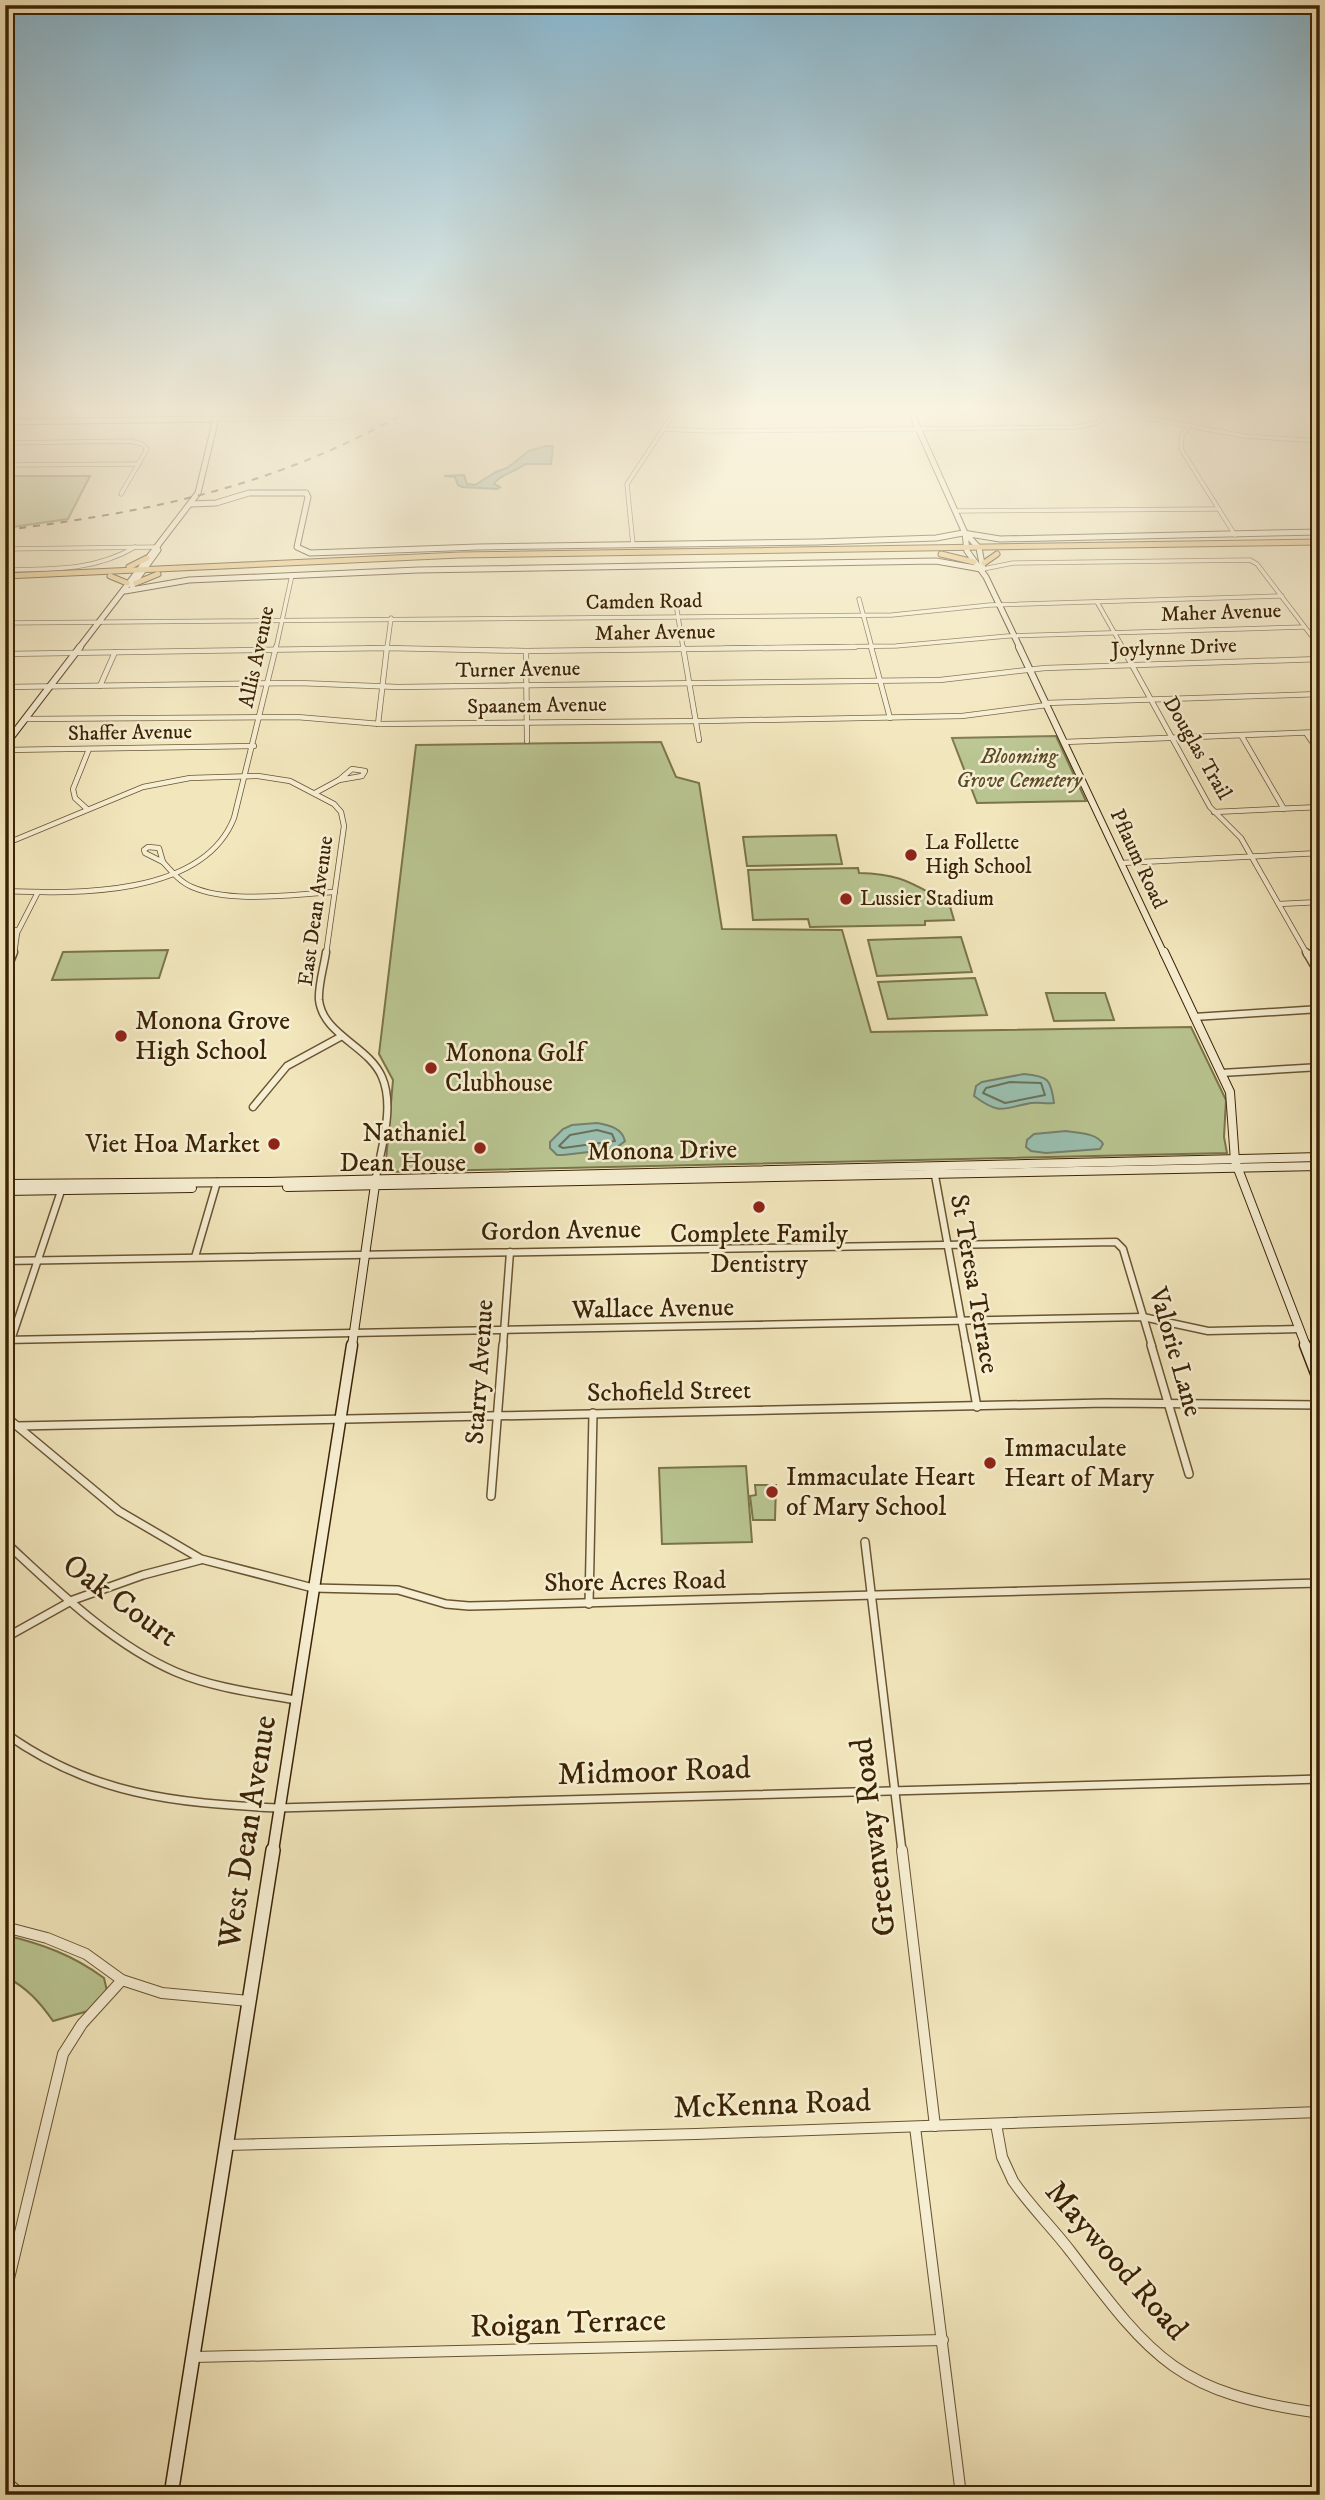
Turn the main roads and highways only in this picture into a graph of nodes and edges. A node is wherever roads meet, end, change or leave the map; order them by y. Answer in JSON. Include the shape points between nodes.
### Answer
{"nodes":[{"id":1,"x":963,"y":540,"type":"road end"},
{"id":2,"x":1320,"y":542,"type":"edge"},
{"id":3,"x":1051,"y":547,"type":"junction"},
{"id":4,"x":947,"y":548,"type":"junction"},
{"id":5,"x":1320,"y":548,"type":"edge"},
{"id":6,"x":974,"y":550,"type":"junction"},
{"id":7,"x":941,"y":554,"type":"junction"},
{"id":8,"x":998,"y":554,"type":"junction"},
{"id":9,"x":884,"y":555,"type":"junction"},
{"id":10,"x":278,"y":562,"type":"junction"},
{"id":11,"x":974,"y":562,"type":"road end"},
{"id":12,"x":984,"y":566,"type":"road end"},
{"id":13,"x":167,"y":568,"type":"junction"},
{"id":14,"x":118,"y":570,"type":"junction"},
{"id":15,"x":140,"y":572,"type":"junction"},
{"id":16,"x":158,"y":574,"type":"junction"},
{"id":17,"x":5,"y":576,"type":"edge"},
{"id":18,"x":110,"y":576,"type":"junction"},
{"id":19,"x":5,"y":581,"type":"edge"},
{"id":20,"x":15,"y":581,"type":"junction"},
{"id":21,"x":127,"y":583,"type":"road end"},
{"id":22,"x":136,"y":583,"type":"road end"}],
"edges":[{"from":1,"to":4,"type":"main road"},
{"from":2,"to":3,"type":"main road"},
{"from":3,"to":6,"type":"main road"},
{"from":3,"to":6,"type":"main road"},
{"from":4,"to":6,"type":"main road"},
{"from":4,"to":10,"type":"main road"},
{"from":5,"to":8,"type":"main road"},
{"from":6,"to":7,"type":"main road"},
{"from":6,"to":8,"type":"main road"},
{"from":6,"to":9,"type":"main road"},
{"from":7,"to":9,"type":"main road"},
{"from":7,"to":11,"type":"main road"},
{"from":8,"to":12,"type":"main road"},
{"from":9,"to":16,"type":"main road","via":[[421,562]]},
{"from":10,"to":13,"type":"main road"},
{"from":10,"to":15,"type":"main road"},
{"from":13,"to":14,"type":"main road","via":[[150,559]]},
{"from":13,"to":15,"type":"main road"},
{"from":14,"to":15,"type":"main road"},
{"from":14,"to":17,"type":"main road"},
{"from":15,"to":16,"type":"main road"},
{"from":15,"to":18,"type":"main road"},
{"from":15,"to":20,"type":"main road"},
{"from":16,"to":22,"type":"main road"},
{"from":18,"to":20,"type":"main road"},
{"from":18,"to":21,"type":"main road"},
{"from":19,"to":20,"type":"main road"}]}
